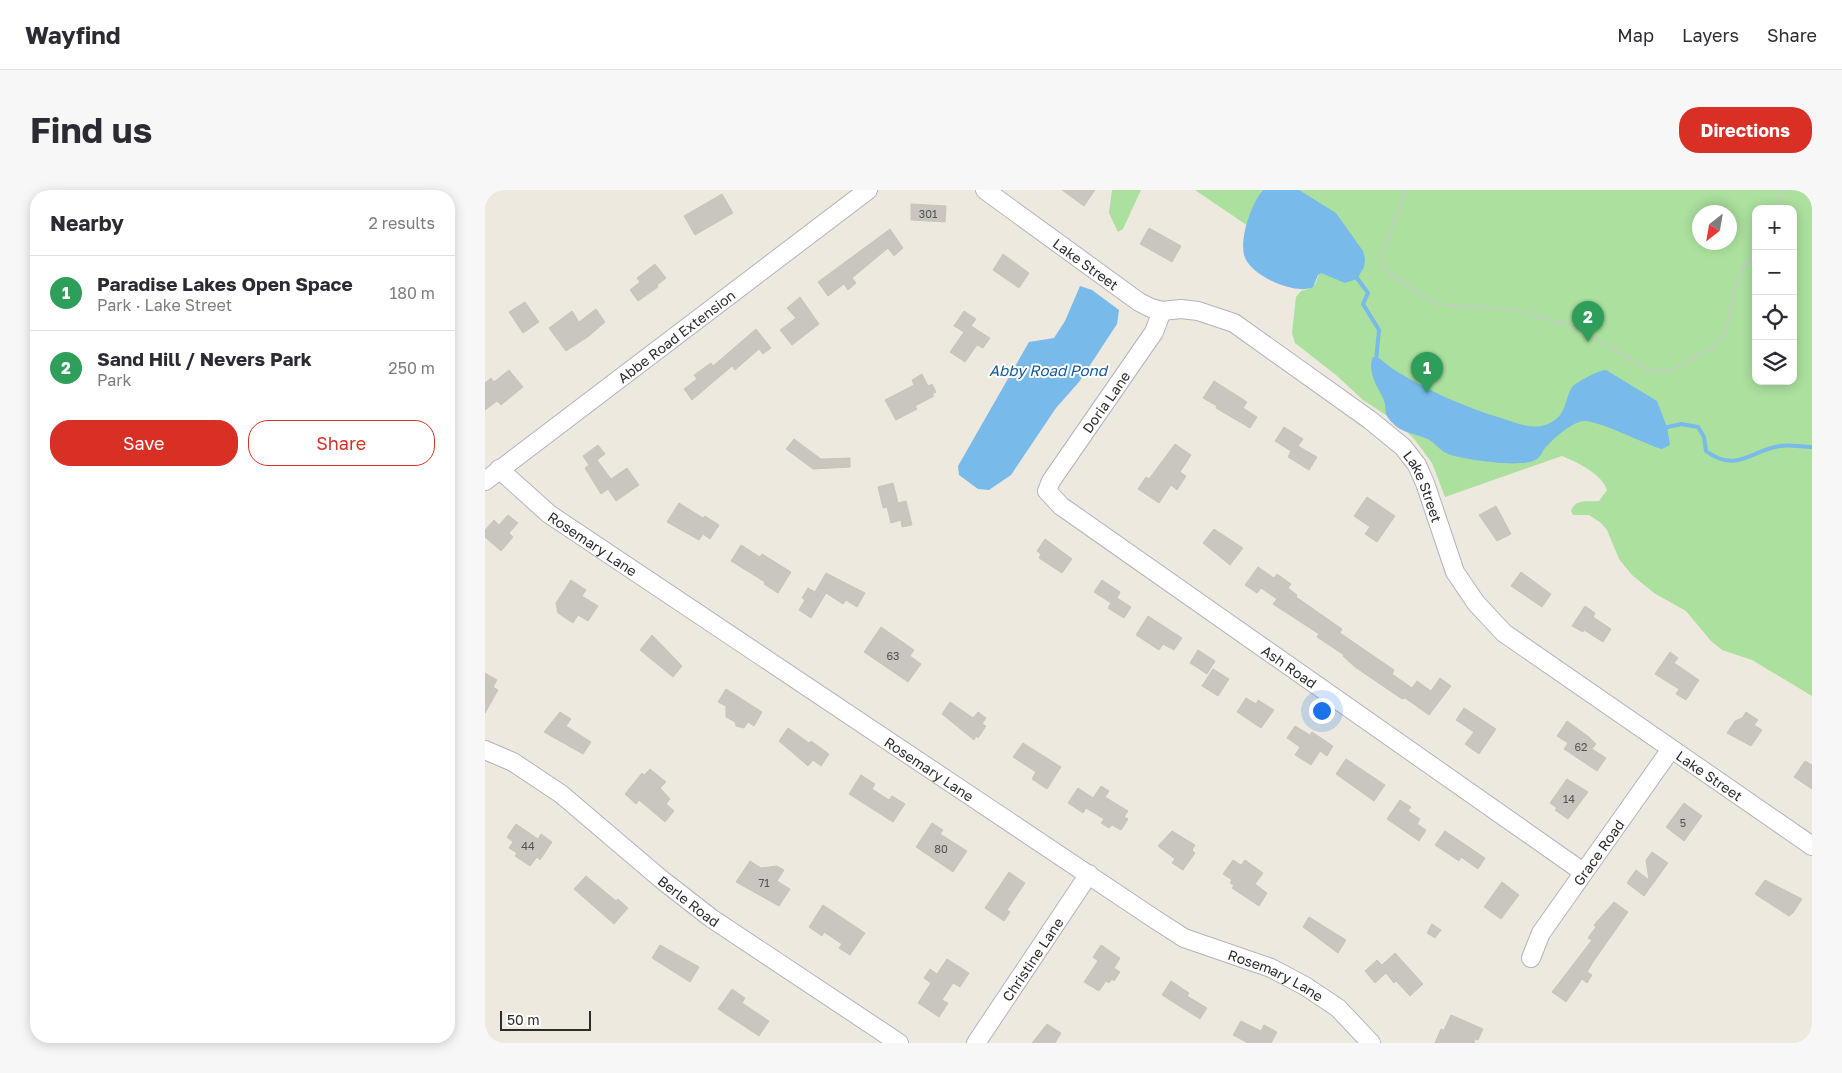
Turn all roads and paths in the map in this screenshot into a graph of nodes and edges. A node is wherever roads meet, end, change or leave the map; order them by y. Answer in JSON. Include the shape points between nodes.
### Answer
{"nodes":[{"id":1,"x":868,"y":190,"type":"edge"},
{"id":2,"x":985,"y":190,"type":"edge"},
{"id":3,"x":1406,"y":190,"type":"edge"},
{"id":4,"x":1784,"y":190,"type":"edge"},
{"id":5,"x":1777,"y":205,"type":"edge"},
{"id":6,"x":1753,"y":250,"type":"edge"},
{"id":7,"x":1163,"y":311,"type":"junction"},
{"id":8,"x":499,"y":469,"type":"junction"},
{"id":9,"x":485,"y":481,"type":"edge"},
{"id":10,"x":1047,"y":491,"type":"joint"},
{"id":11,"x":1671,"y":749,"type":"junction"},
{"id":12,"x":485,"y":750,"type":"edge"},
{"id":13,"x":1812,"y":846,"type":"edge"},
{"id":14,"x":1583,"y":872,"type":"junction"},
{"id":15,"x":1089,"y":874,"type":"junction"},
{"id":16,"x":1531,"y":958,"type":"dead end"},
{"id":17,"x":899,"y":1043,"type":"edge"},
{"id":18,"x":976,"y":1043,"type":"edge"},
{"id":19,"x":1371,"y":1043,"type":"edge"}],
"edges":[{"from":1,"to":8,"type":"street","name":"Abbe Road Extension"},
{"from":2,"to":7,"type":"street","name":"Lake Street","via":[[1139,302]]},
{"from":3,"to":6,"type":"path","via":[[1382,256],[1382,268],[1435,304],[1516,310],[1575,327],[1651,371],[1672,370],[1714,346],[1726,330],[1736,282]]},
{"from":4,"to":5,"type":"path"},
{"from":7,"to":10,"type":"street","name":"Doria Lane","via":[[1154,332]]},
{"from":7,"to":11,"type":"street","name":"Lake Street","via":[[1198,311],[1234,323],[1403,447],[1417,465],[1425,483],[1455,572],[1476,603],[1503,633]]},
{"from":8,"to":9,"type":"street","name":"Abbe Road Extension"},
{"from":8,"to":15,"type":"street","name":"Rosemary Lane","via":[[549,514]]},
{"from":10,"to":14,"type":"street","name":"Ash Road","via":[[1061,506]]},
{"from":11,"to":13,"type":"street","name":"Lake Street"},
{"from":11,"to":14,"type":"street","name":"Grace Road"},
{"from":12,"to":17,"type":"street","name":"Berle Road","via":[[513,762],[561,794],[711,918]]},
{"from":14,"to":16,"type":"street","name":"Grace Road","via":[[1541,933]]},
{"from":15,"to":18,"type":"street","name":"Christine Lane"},
{"from":15,"to":19,"type":"street","name":"Rosemary Lane","via":[[1184,938],[1271,968],[1305,986],[1339,1008]]}]}
